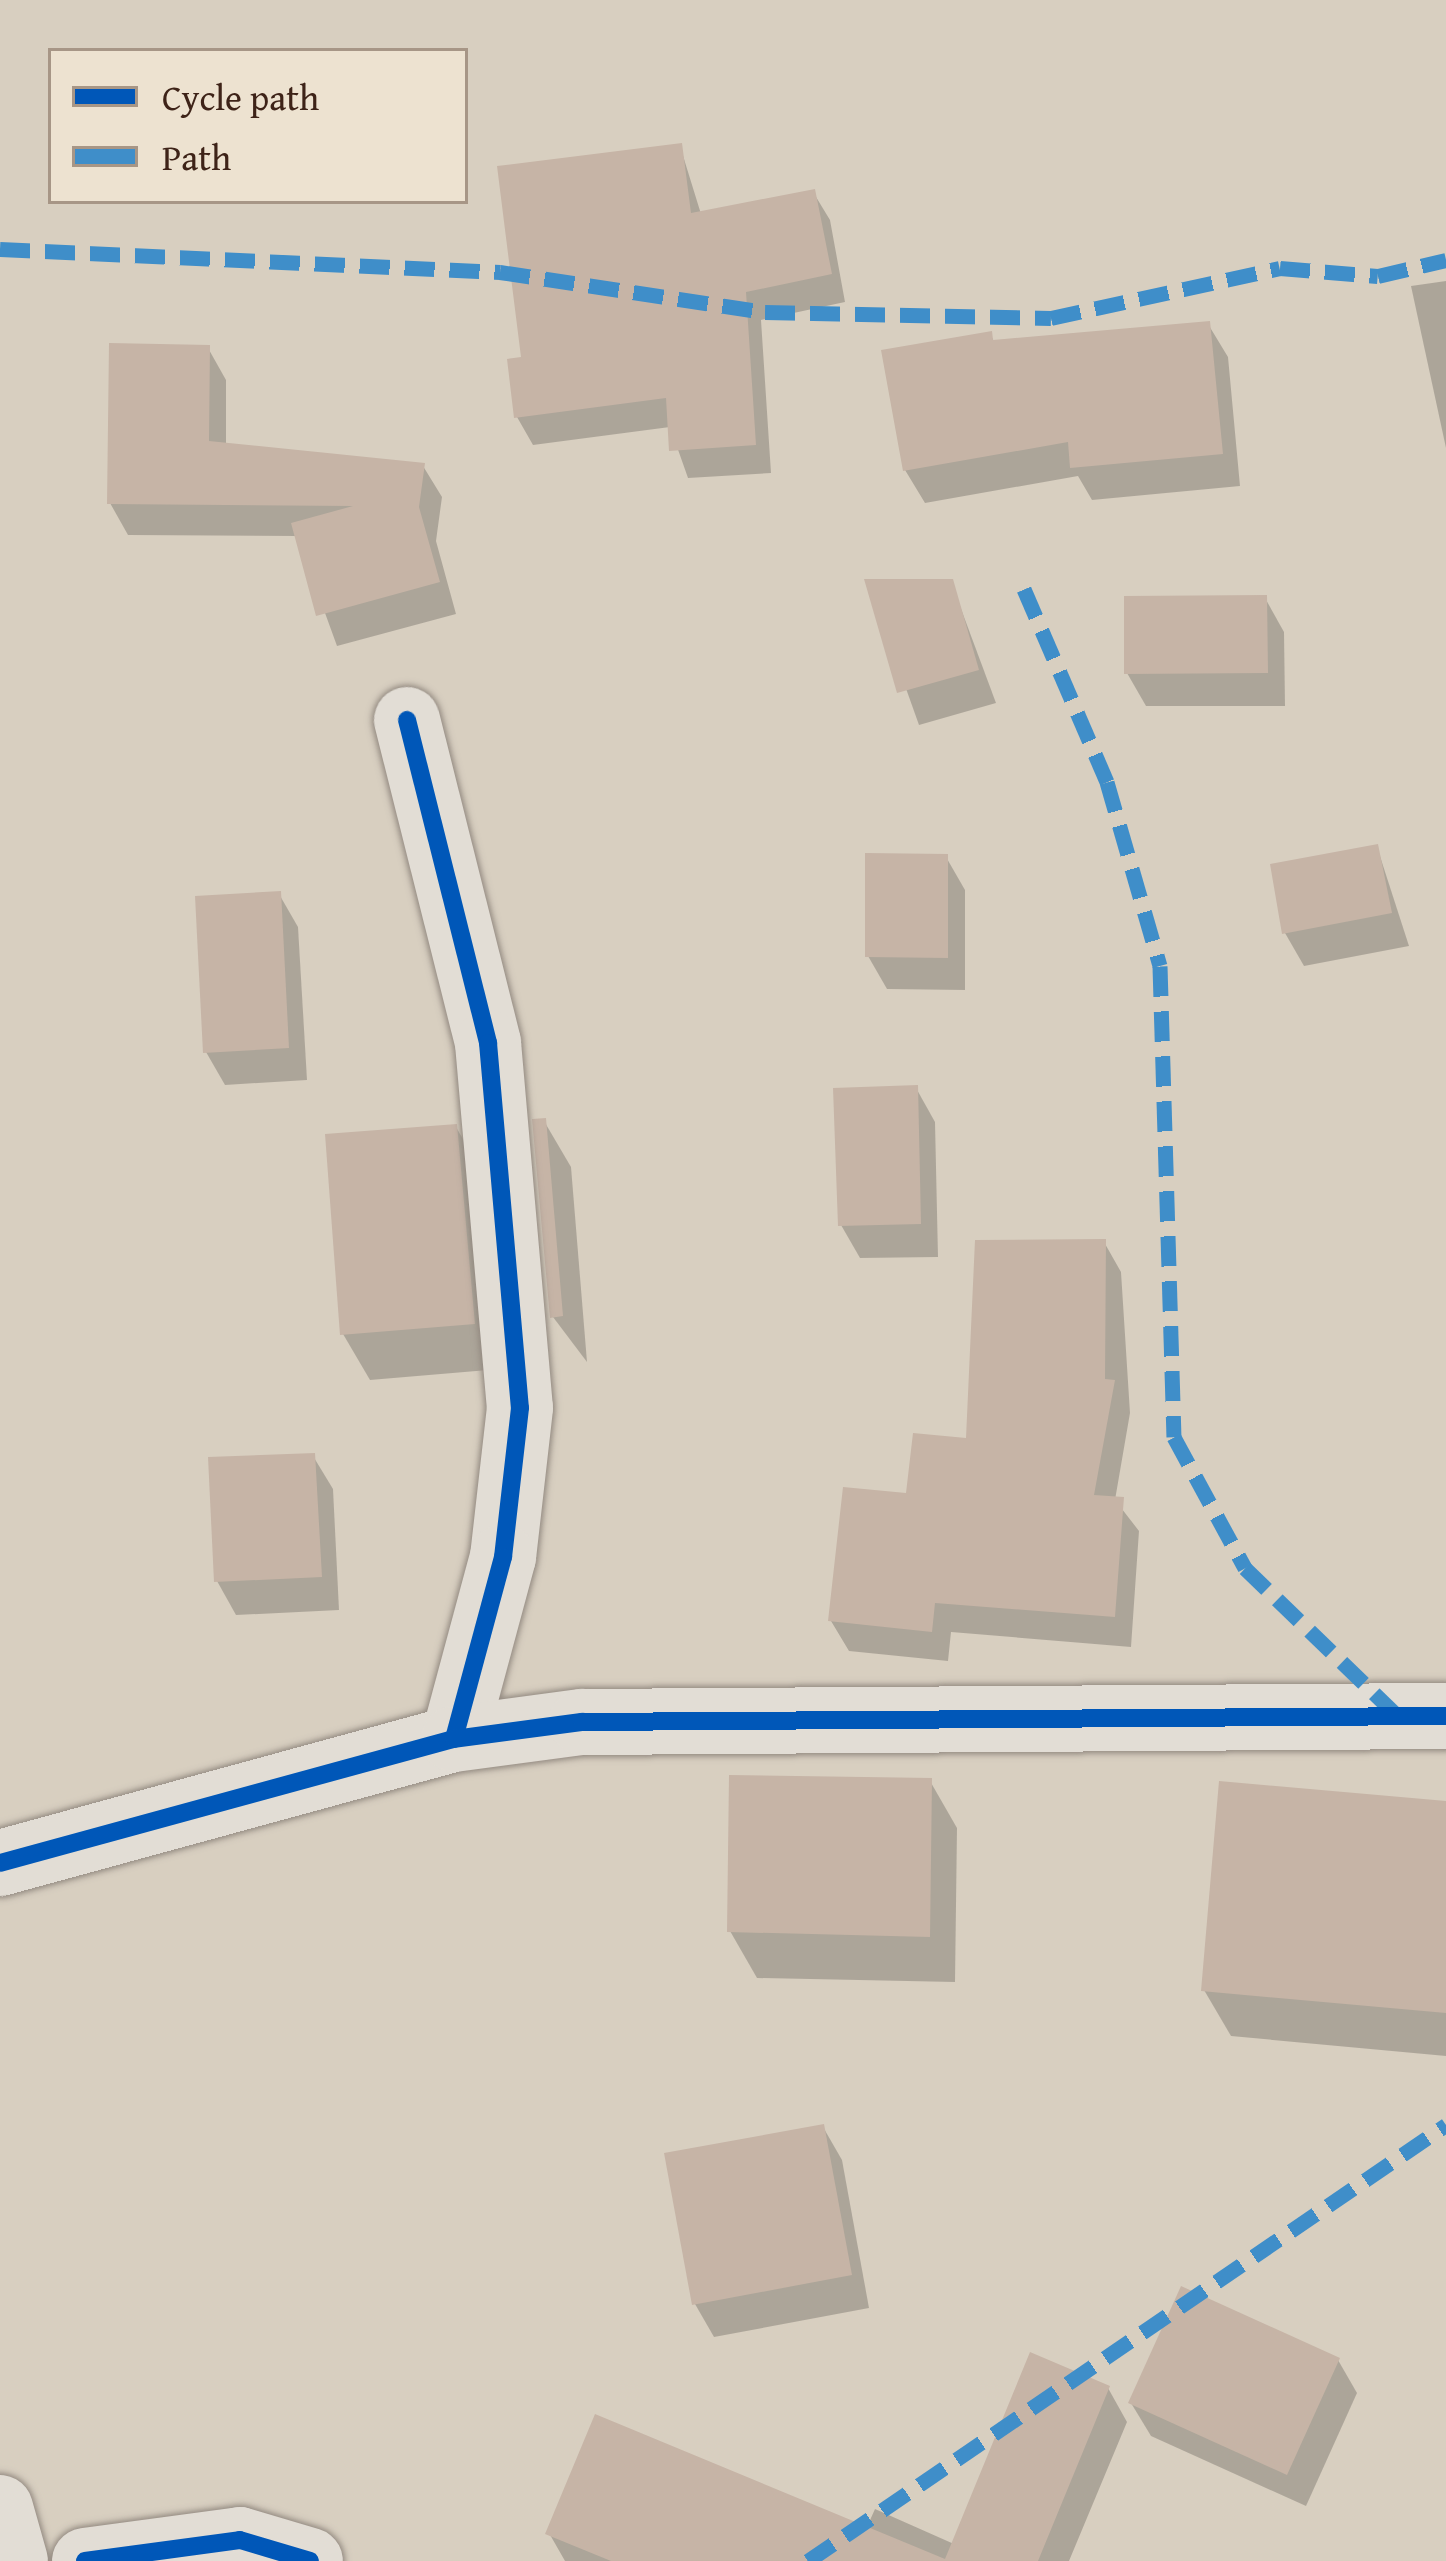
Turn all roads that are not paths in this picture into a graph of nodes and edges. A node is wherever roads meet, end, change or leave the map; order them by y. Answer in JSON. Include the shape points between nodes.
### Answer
{"nodes":[{"id":1,"x":407,"y":720,"type":"dead end"},
{"id":2,"x":1446,"y":1716,"type":"edge"},
{"id":3,"x":454,"y":1739,"type":"junction"},
{"id":4,"x":0,"y":1863,"type":"edge"},
{"id":5,"x":0,"y":2508,"type":"edge"},
{"id":6,"x":15,"y":2561,"type":"edge"},
{"id":7,"x":85,"y":2561,"type":"edge"},
{"id":8,"x":310,"y":2561,"type":"edge"}],
"edges":[{"from":1,"to":3,"type":"street","via":[[488,1043],[520,1408],[503,1557]]},
{"from":2,"to":3,"type":"street","via":[[705,1714]]},
{"from":3,"to":4,"type":"street"},
{"from":5,"to":6,"type":"street"},
{"from":7,"to":8,"type":"street","via":[[240,2540]]}]}
